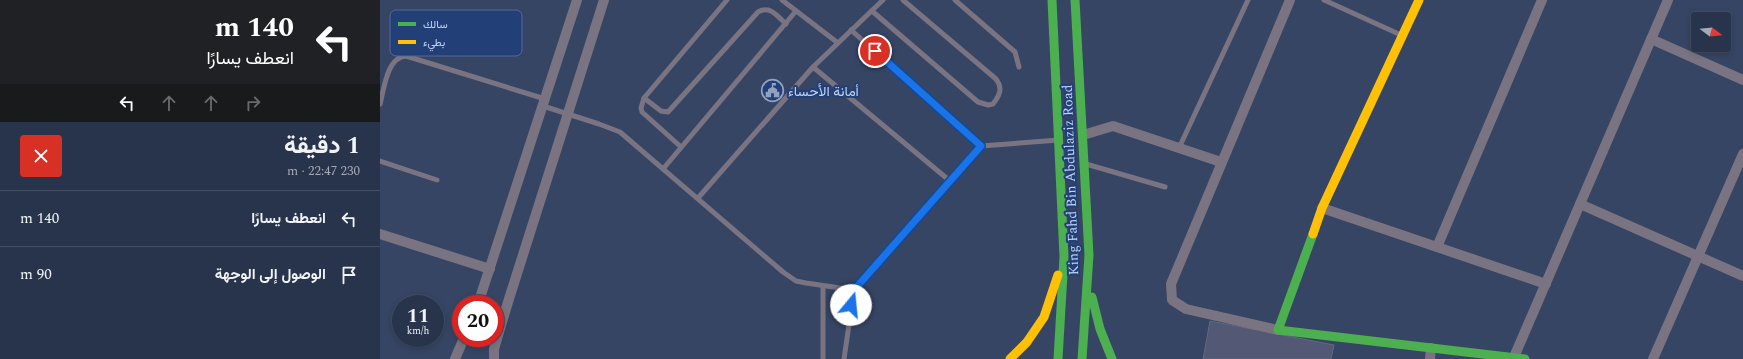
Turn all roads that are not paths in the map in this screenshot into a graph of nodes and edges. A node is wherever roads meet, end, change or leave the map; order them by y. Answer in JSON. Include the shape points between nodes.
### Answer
{"nodes":[{"id":1,"x":577,"y":0,"type":"edge"},
{"id":2,"x":604,"y":0,"type":"edge"},
{"id":3,"x":727,"y":0,"type":"edge"},
{"id":4,"x":782,"y":0,"type":"edge"},
{"id":5,"x":883,"y":0,"type":"edge"},
{"id":6,"x":903,"y":0,"type":"edge"},
{"id":7,"x":955,"y":0,"type":"edge"},
{"id":8,"x":1052,"y":0,"type":"edge"},
{"id":9,"x":1075,"y":0,"type":"edge"},
{"id":10,"x":1248,"y":0,"type":"edge"},
{"id":11,"x":1290,"y":0,"type":"edge"},
{"id":12,"x":1324,"y":0,"type":"edge"},
{"id":13,"x":1418,"y":0,"type":"edge"},
{"id":14,"x":1542,"y":0,"type":"edge"},
{"id":15,"x":1668,"y":0,"type":"edge"},
{"id":16,"x":796,"y":11,"type":"junction"},
{"id":17,"x":872,"y":11,"type":"junction"},
{"id":18,"x":786,"y":24,"type":"junction"},
{"id":19,"x":851,"y":30,"type":"junction"},
{"id":20,"x":1402,"y":35,"type":"junction"},
{"id":21,"x":1651,"y":39,"type":"junction"},
{"id":22,"x":838,"y":44,"type":"junction"},
{"id":23,"x":813,"y":67,"type":"junction"},
{"id":24,"x":1020,"y":67,"type":"dead end"},
{"id":25,"x":1743,"y":80,"type":"edge"},
{"id":26,"x":644,"y":98,"type":"junction"},
{"id":27,"x":544,"y":103,"type":"junction"},
{"id":28,"x":380,"y":104,"type":"edge"},
{"id":29,"x":568,"y":115,"type":"junction"},
{"id":30,"x":1083,"y":135,"type":"junction"},
{"id":31,"x":1060,"y":140,"type":"junction"},
{"id":32,"x":981,"y":146,"type":"junction"},
{"id":33,"x":681,"y":147,"type":"junction"},
{"id":34,"x":1178,"y":148,"type":"junction"},
{"id":35,"x":1743,"y":154,"type":"edge"},
{"id":36,"x":380,"y":161,"type":"edge"},
{"id":37,"x":1221,"y":162,"type":"junction"},
{"id":38,"x":1085,"y":164,"type":"junction"},
{"id":39,"x":663,"y":169,"type":"junction"},
{"id":40,"x":437,"y":180,"type":"dead end"},
{"id":41,"x":950,"y":181,"type":"junction"},
{"id":42,"x":1165,"y":187,"type":"dead end"},
{"id":43,"x":698,"y":198,"type":"junction"},
{"id":44,"x":1580,"y":204,"type":"junction"},
{"id":45,"x":1322,"y":208,"type":"junction"},
{"id":46,"x":380,"y":234,"type":"edge"},
{"id":47,"x":1437,"y":247,"type":"junction"},
{"id":48,"x":1064,"y":257,"type":"junction"},
{"id":49,"x":1698,"y":257,"type":"junction"},
{"id":50,"x":490,"y":269,"type":"junction"},
{"id":51,"x":1088,"y":273,"type":"junction"},
{"id":52,"x":1743,"y":276,"type":"edge"},
{"id":53,"x":1546,"y":284,"type":"junction"},
{"id":54,"x":823,"y":286,"type":"junction"},
{"id":55,"x":854,"y":290,"type":"junction"},
{"id":56,"x":481,"y":295,"type":"edge"},
{"id":57,"x":1278,"y":330,"type":"junction"},
{"id":58,"x":460,"y":347,"type":"edge"},
{"id":59,"x":1431,"y":348,"type":"junction"},
{"id":60,"x":1514,"y":357,"type":"junction"},
{"id":61,"x":455,"y":359,"type":"edge"},
{"id":62,"x":494,"y":359,"type":"edge"},
{"id":63,"x":824,"y":359,"type":"edge"},
{"id":64,"x":844,"y":359,"type":"edge"},
{"id":65,"x":1010,"y":359,"type":"edge"},
{"id":66,"x":1058,"y":359,"type":"edge"},
{"id":67,"x":1082,"y":359,"type":"edge"},
{"id":68,"x":1112,"y":359,"type":"edge"},
{"id":69,"x":1430,"y":359,"type":"edge"},
{"id":70,"x":1525,"y":359,"type":"edge"},
{"id":71,"x":1653,"y":359,"type":"edge"}],
"edges":[{"from":1,"to":27,"type":"street"},
{"from":2,"to":29,"type":"street"},
{"from":3,"to":26,"type":"lane"},
{"from":4,"to":16,"type":"lane"},
{"from":5,"to":17,"type":"lane"},
{"from":6,"to":17,"type":"lane","via":[[996,79],[1000,84],[1000,90],[993,104],[978,102]]},
{"from":7,"to":24,"type":"lane","via":[[1015,52]]},
{"from":8,"to":31,"type":"main road","name":"King Fahd Bin Abdulaziz Road"},
{"from":9,"to":30,"type":"main road","name":"King Fahd Bin Abdulaziz Road"},
{"from":10,"to":34,"type":"lane"},
{"from":11,"to":37,"type":"street"},
{"from":12,"to":20,"type":"lane"},
{"from":13,"to":20,"type":"main road"},
{"from":14,"to":47,"type":"street"},
{"from":15,"to":21,"type":"street"},
{"from":16,"to":18,"type":"lane"},
{"from":16,"to":22,"type":"lane"},
{"from":17,"to":19,"type":"lane"},
{"from":18,"to":26,"type":"lane","via":[[770,10],[763,9],[668,112],[661,111]]},
{"from":18,"to":33,"type":"lane"},
{"from":19,"to":22,"type":"lane"},
{"from":19,"to":32,"type":"lane"},
{"from":20,"to":45,"type":"main road"},
{"from":21,"to":25,"type":"street"},
{"from":21,"to":44,"type":"street"},
{"from":22,"to":23,"type":"lane"},
{"from":23,"to":41,"type":"lane"},
{"from":23,"to":43,"type":"lane"},
{"from":26,"to":33,"type":"lane","via":[[642,112]]},
{"from":27,"to":28,"type":"lane","via":[[406,56],[398,58],[392,66]]},
{"from":27,"to":29,"type":"lane"},
{"from":27,"to":50,"type":"street"},
{"from":29,"to":39,"type":"lane","via":[[620,132]]},
{"from":29,"to":62,"type":"street","via":[[494,349]]},
{"from":30,"to":34,"type":"street","via":[[1113,126]]},
{"from":30,"to":38,"type":"main road","name":"King Fahd Bin Abdulaziz Road"},
{"from":31,"to":32,"type":"lane"},
{"from":31,"to":48,"type":"main road","name":"King Fahd Bin Abdulaziz Road"},
{"from":32,"to":41,"type":"lane"},
{"from":33,"to":39,"type":"lane"},
{"from":34,"to":37,"type":"street"},
{"from":35,"to":49,"type":"street"},
{"from":36,"to":40,"type":"lane"},
{"from":37,"to":57,"type":"street","via":[[1171,284],[1172,300],[1186,309]]},
{"from":38,"to":42,"type":"lane"},
{"from":38,"to":51,"type":"main road","name":"King Fahd Bin Abdulaziz Road"},
{"from":39,"to":43,"type":"lane"},
{"from":41,"to":55,"type":"lane"},
{"from":43,"to":54,"type":"lane","via":[[783,272],[796,280]]},
{"from":44,"to":49,"type":"street"},
{"from":44,"to":53,"type":"street"},
{"from":45,"to":47,"type":"street"},
{"from":45,"to":57,"type":"main road"},
{"from":46,"to":50,"type":"street"},
{"from":47,"to":53,"type":"street"},
{"from":48,"to":65,"type":"main road","via":[[1044,317],[1027,342]]},
{"from":48,"to":66,"type":"main road","name":"King Fahd Bin Abdulaziz Road"},
{"from":49,"to":52,"type":"street"},
{"from":49,"to":71,"type":"street"},
{"from":50,"to":56,"type":"street"},
{"from":51,"to":67,"type":"main road","name":"King Fahd Bin Abdulaziz Road"},
{"from":51,"to":68,"type":"main road","via":[[1097,322]]},
{"from":53,"to":60,"type":"street"},
{"from":54,"to":55,"type":"lane"},
{"from":54,"to":63,"type":"lane"},
{"from":55,"to":64,"type":"lane"},
{"from":57,"to":59,"type":"main road"},
{"from":58,"to":61,"type":"street"},
{"from":59,"to":60,"type":"main road"},
{"from":59,"to":69,"type":"street"},
{"from":60,"to":70,"type":"main road"}]}
